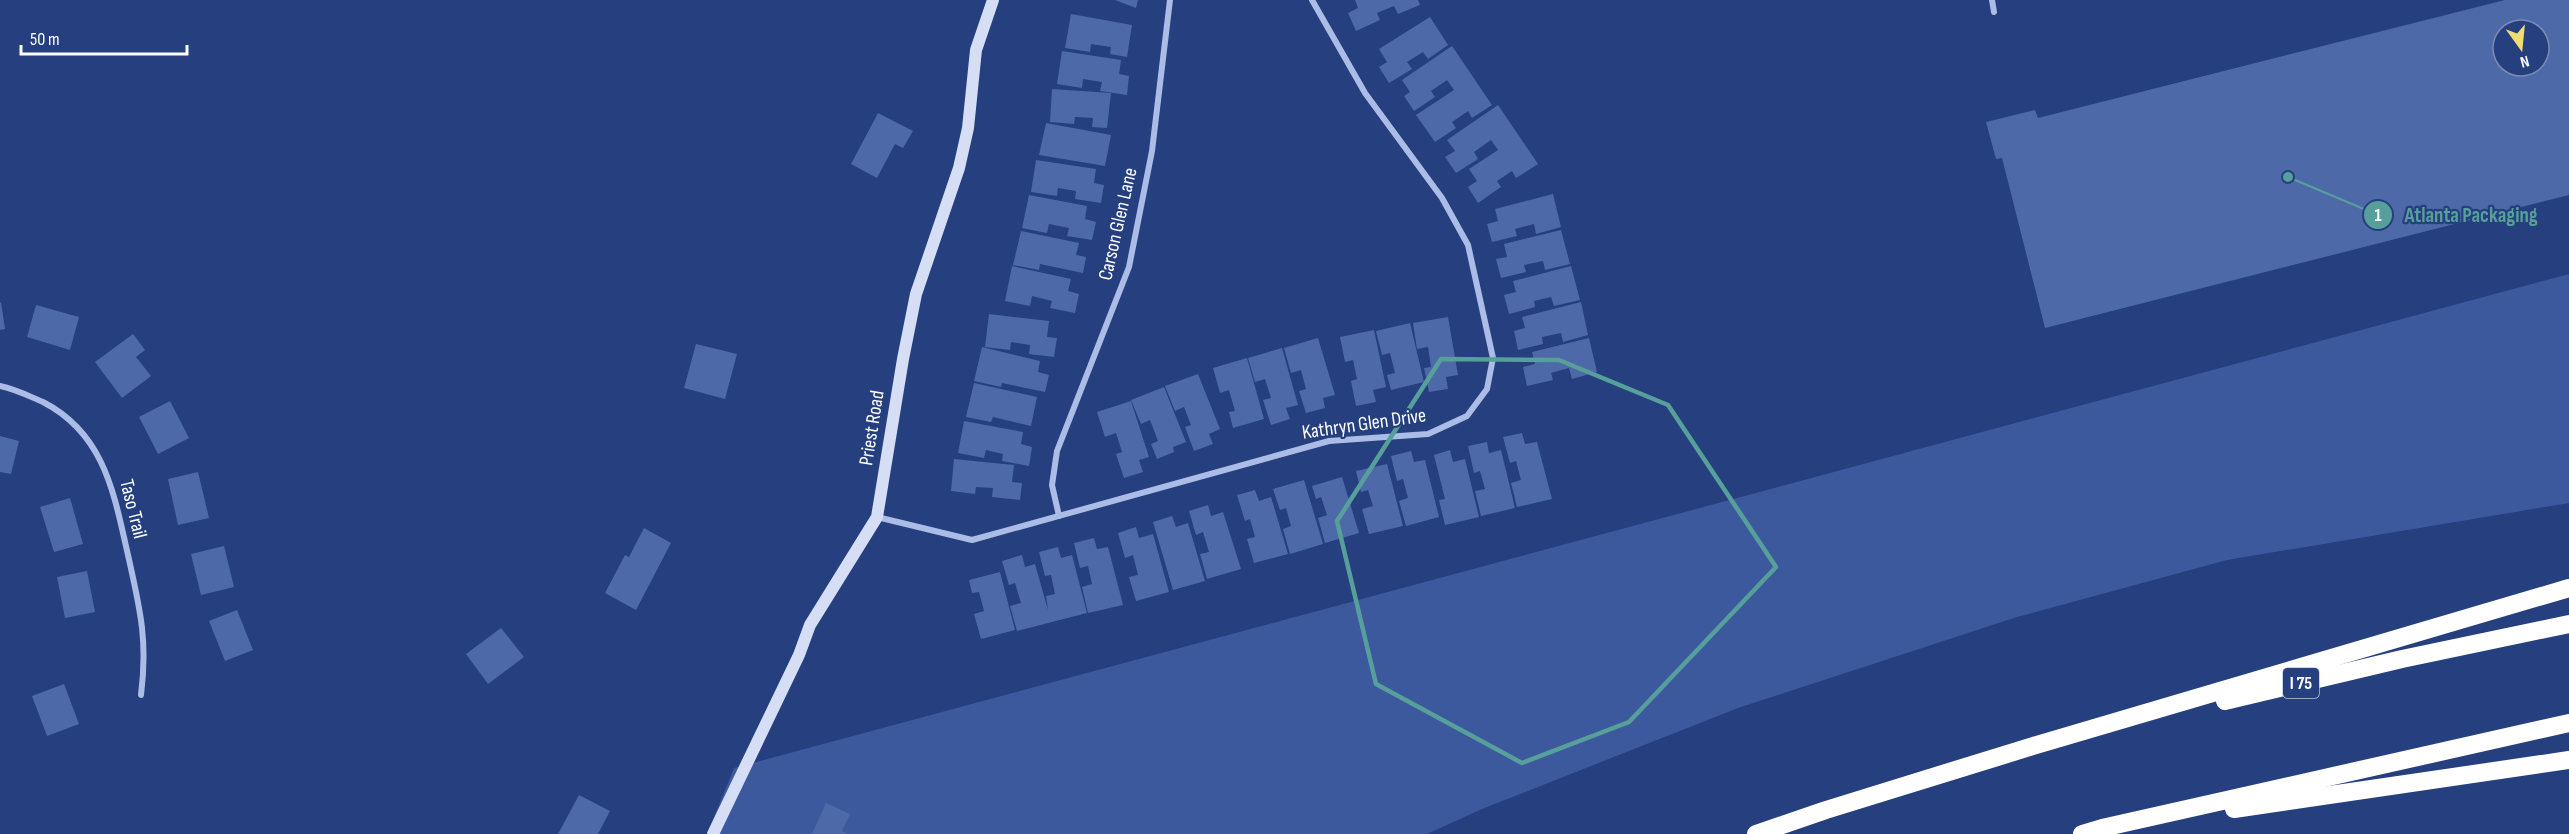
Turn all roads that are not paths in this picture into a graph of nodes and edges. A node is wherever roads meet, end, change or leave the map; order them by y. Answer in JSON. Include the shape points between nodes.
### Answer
{"nodes":[{"id":1,"x":993,"y":0,"type":"edge"},
{"id":2,"x":1170,"y":0,"type":"edge"},
{"id":3,"x":1312,"y":0,"type":"edge"},
{"id":4,"x":1992,"y":0,"type":"edge"},
{"id":5,"x":1994,"y":12,"type":"dead end"},
{"id":6,"x":0,"y":386,"type":"edge"},
{"id":7,"x":1059,"y":516,"type":"junction"},
{"id":8,"x":877,"y":517,"type":"junction"},
{"id":9,"x":2569,"y":588,"type":"edge"},
{"id":10,"x":2569,"y":624,"type":"edge"},
{"id":11,"x":141,"y":695,"type":"dead end"},
{"id":12,"x":2569,"y":723,"type":"edge"},
{"id":13,"x":2033,"y":746,"type":"junction"},
{"id":14,"x":2569,"y":760,"type":"edge"},
{"id":15,"x":2102,"y":828,"type":"junction"},
{"id":16,"x":713,"y":834,"type":"edge"},
{"id":17,"x":1756,"y":834,"type":"edge"},
{"id":18,"x":2082,"y":834,"type":"edge"}],
"edges":[{"from":1,"to":8,"type":"street","name":"Priest Road","via":[[976,50],[968,128],[959,168],[916,294]]},
{"from":2,"to":7,"type":"street","name":"Carson Glen Lane","via":[[1152,151],[1129,267],[1057,451],[1052,485]]},
{"from":3,"to":7,"type":"street","name":"Kathryn Glen Drive","via":[[1365,93],[1442,198],[1468,245],[1493,358],[1487,389],[1467,416],[1428,434],[1329,441]]},
{"from":4,"to":5,"type":"street"},
{"from":6,"to":11,"type":"street","name":"Taso Trail","via":[[59,411],[97,452],[106,471],[141,614],[145,656]]},
{"from":7,"to":8,"type":"street","name":"Kathryn Glen Drive","via":[[972,540]]},
{"from":8,"to":16,"type":"street","name":"Priest Road","via":[[810,625]]},
{"from":9,"to":13,"type":"highway"},
{"from":10,"to":13,"type":"highway","number":"I 75"},
{"from":12,"to":15,"type":"highway"},
{"from":13,"to":17,"type":"highway","number":"I 75"},
{"from":14,"to":15,"type":"highway"},
{"from":15,"to":18,"type":"highway"}]}
